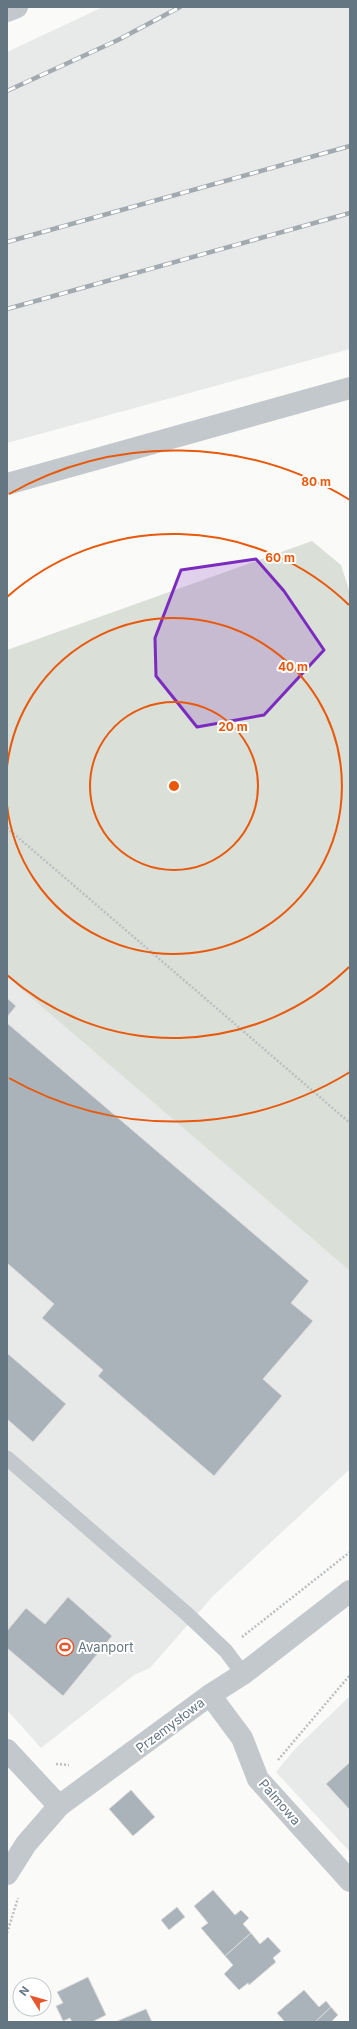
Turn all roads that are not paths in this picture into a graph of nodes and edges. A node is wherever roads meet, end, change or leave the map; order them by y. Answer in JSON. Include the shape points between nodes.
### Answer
{"nodes":[{"id":1,"x":17,"y":7,"type":"edge"},
{"id":2,"x":7,"y":11,"type":"edge"},
{"id":3,"x":350,"y":388,"type":"edge"},
{"id":4,"x":7,"y":484,"type":"edge"},
{"id":5,"x":7,"y":1458,"type":"edge"},
{"id":6,"x":350,"y":1591,"type":"edge"},
{"id":7,"x":243,"y":1674,"type":"junction"},
{"id":8,"x":210,"y":1695,"type":"junction"},
{"id":9,"x":7,"y":1750,"type":"edge"},
{"id":10,"x":59,"y":1806,"type":"junction"},
{"id":11,"x":7,"y":1874,"type":"edge"},
{"id":12,"x":350,"y":1881,"type":"edge"}],
"edges":[{"from":1,"to":2,"type":"street"},
{"from":3,"to":4,"type":"street"},
{"from":5,"to":7,"type":"lane","via":[[187,1614],[226,1651]]},
{"from":6,"to":7,"type":"street","name":"Przemysłowa"},
{"from":7,"to":8,"type":"street","name":"Przemysłowa"},
{"from":8,"to":10,"type":"street","name":"Przemysłowa"},
{"from":8,"to":12,"type":"street","name":"Palmowa","via":[[242,1738],[258,1779]]},
{"from":9,"to":10,"type":"street"},
{"from":10,"to":11,"type":"street","name":"Przemysłowa","via":[[26,1844]]}]}
